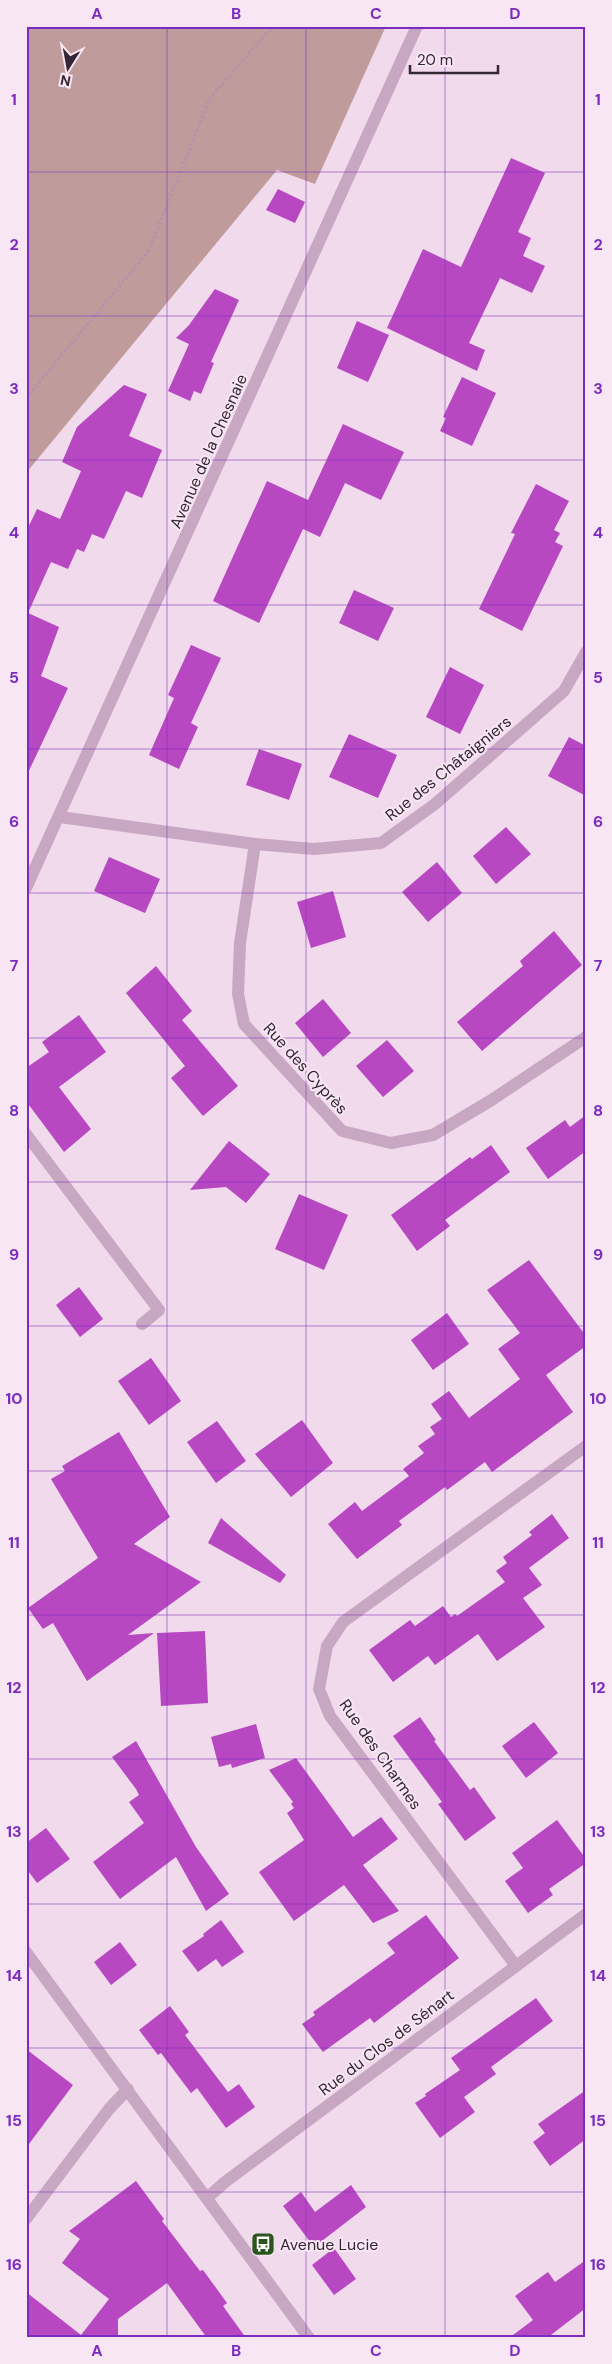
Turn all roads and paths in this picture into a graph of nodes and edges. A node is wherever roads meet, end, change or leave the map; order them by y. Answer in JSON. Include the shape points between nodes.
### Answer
{"nodes":[{"id":1,"x":272,"y":26,"type":"edge"},
{"id":2,"x":417,"y":26,"type":"edge"},
{"id":3,"x":26,"y":398,"type":"edge"},
{"id":4,"x":586,"y":652,"type":"edge"},
{"id":5,"x":60,"y":817,"type":"junction"},
{"id":6,"x":255,"y":844,"type":"junction"},
{"id":7,"x":26,"y":888,"type":"edge"},
{"id":8,"x":586,"y":1037,"type":"edge"},
{"id":9,"x":26,"y":1134,"type":"edge"},
{"id":10,"x":142,"y":1324,"type":"dead end"},
{"id":11,"x":586,"y":1446,"type":"edge"},
{"id":12,"x":586,"y":1914,"type":"edge"},
{"id":13,"x":26,"y":1952,"type":"edge"},
{"id":14,"x":516,"y":1966,"type":"junction"},
{"id":15,"x":128,"y":2089,"type":"junction"},
{"id":16,"x":207,"y":2198,"type":"junction"},
{"id":17,"x":26,"y":2219,"type":"edge"},
{"id":18,"x":309,"y":2338,"type":"edge"}],
"edges":[{"from":1,"to":3,"type":"path","via":[[210,98],[148,252]]},
{"from":2,"to":5,"type":"street","name":"Avenue de la Chesnaie"},
{"from":4,"to":6,"type":"street","name":"Rue des Châtaigniers","via":[[564,691],[442,798],[381,843],[314,849]]},
{"from":5,"to":6,"type":"street","name":"Rue des Châtaigniers"},
{"from":5,"to":7,"type":"street","name":"Avenue de la Chesnaie"},
{"from":6,"to":8,"type":"street","name":"Rue des Cyprès","via":[[240,943],[238,994],[244,1024],[342,1131],[391,1143],[433,1135]]},
{"from":9,"to":10,"type":"street","via":[[159,1310]]},
{"from":11,"to":14,"type":"street","name":"Rue des Charmes","via":[[343,1622],[327,1646],[320,1689],[330,1716]]},
{"from":12,"to":14,"type":"street","name":"Rue du Clos de Sénart"},
{"from":13,"to":15,"type":"street"},
{"from":14,"to":16,"type":"street","name":"Rue du Clos de Sénart"},
{"from":15,"to":16,"type":"street"},
{"from":15,"to":17,"type":"street","via":[[109,2109]]},
{"from":16,"to":18,"type":"street"}]}
